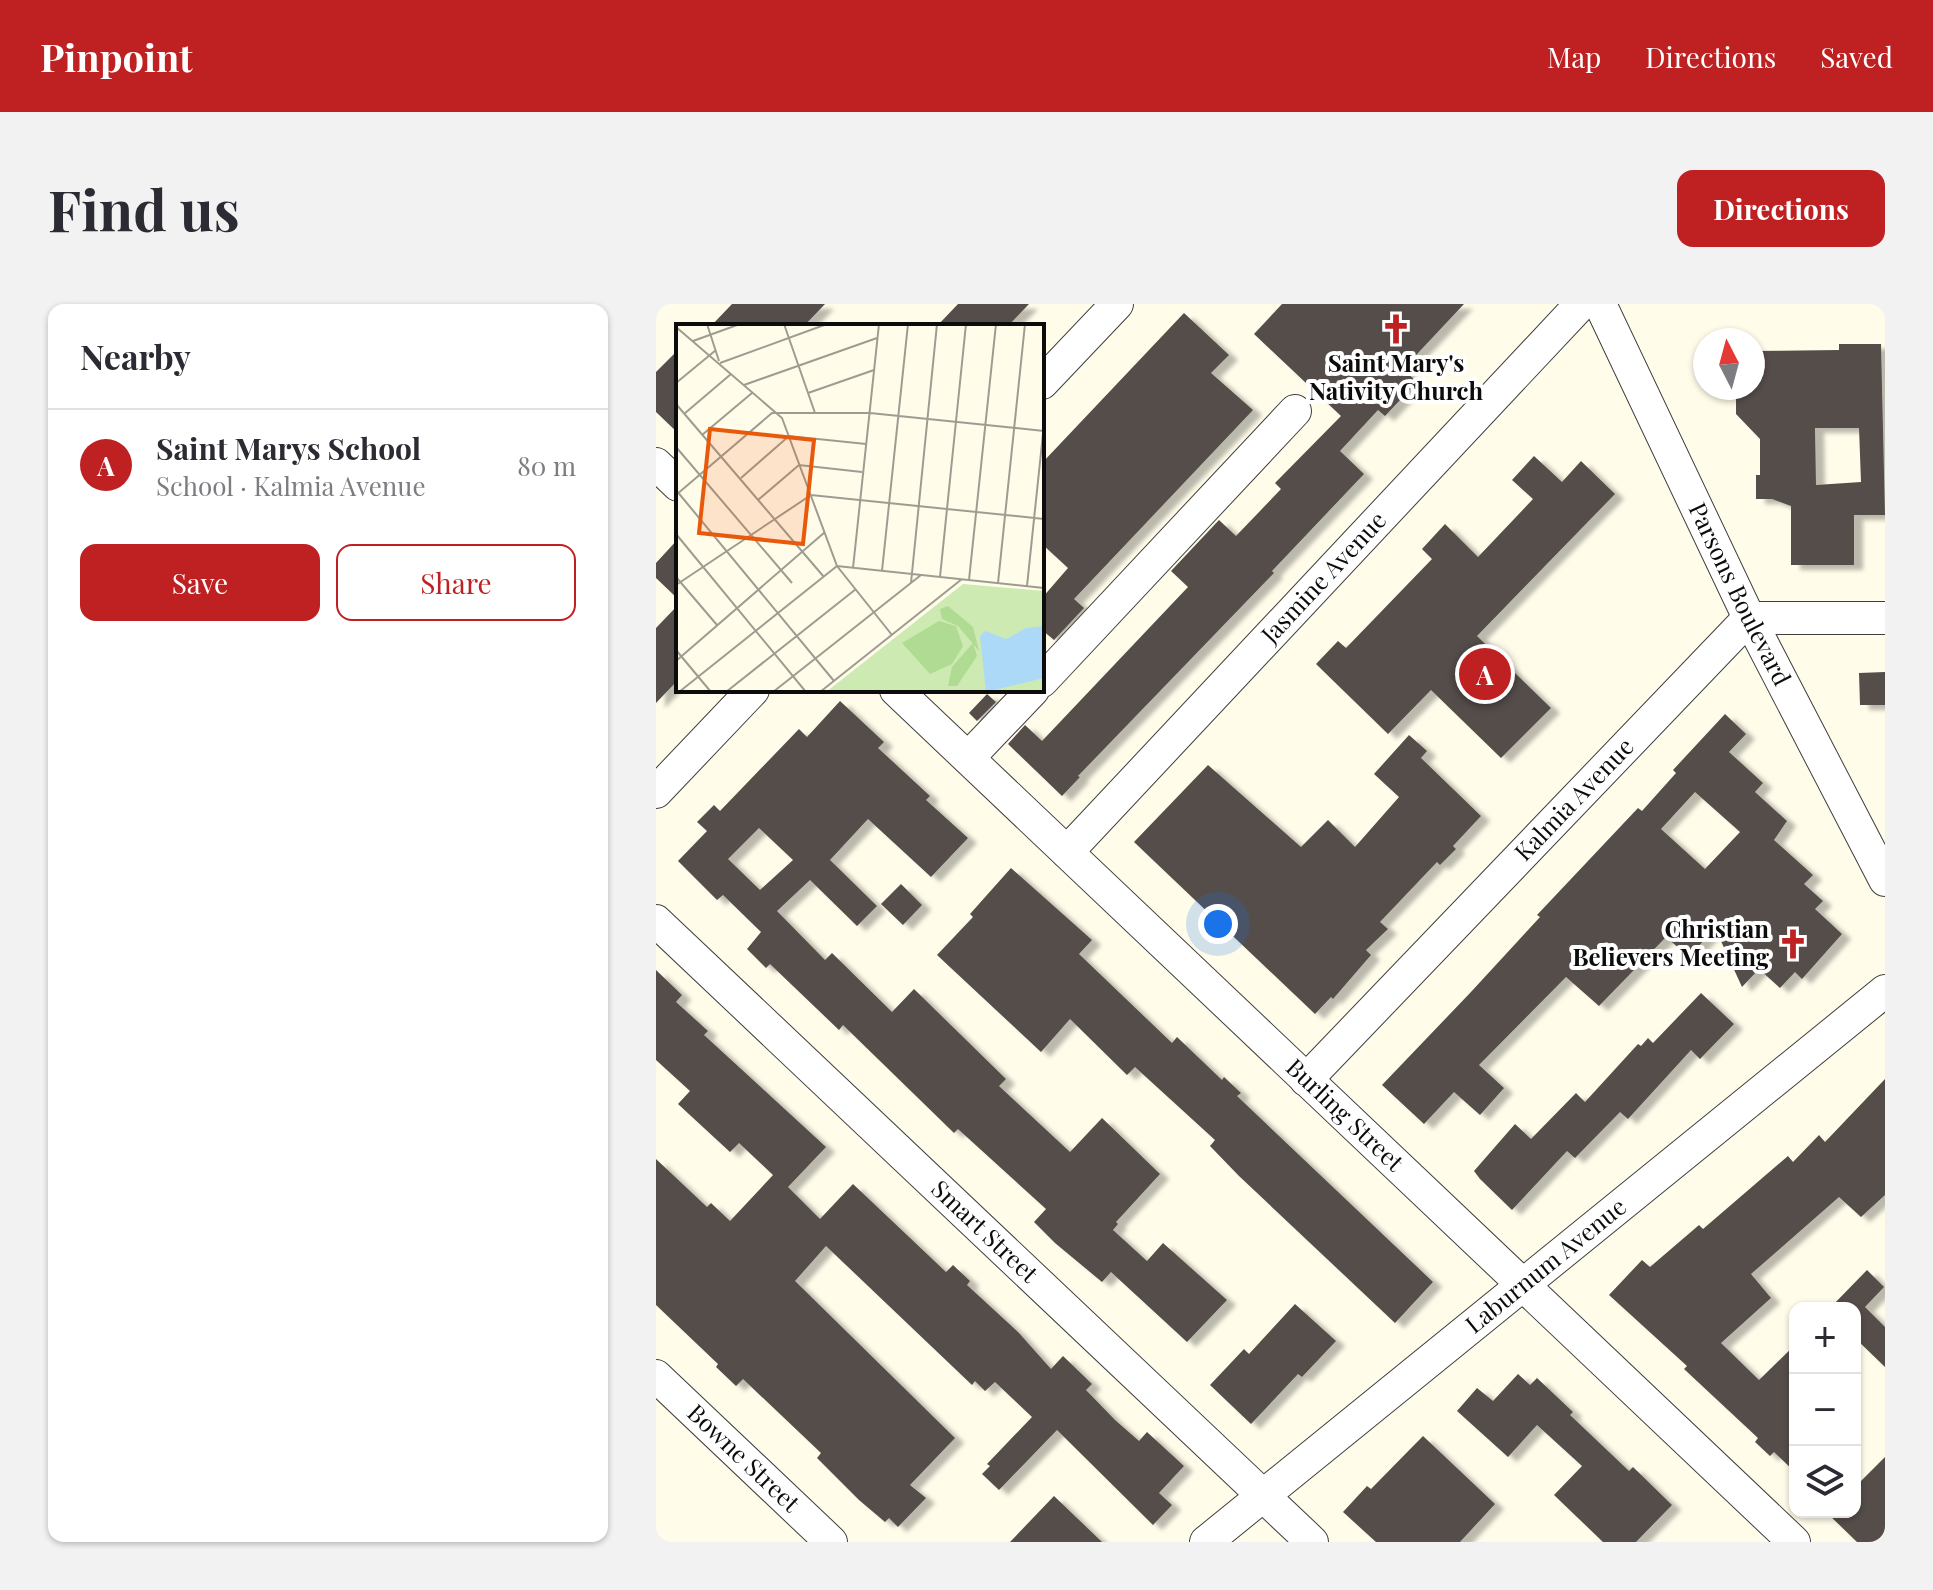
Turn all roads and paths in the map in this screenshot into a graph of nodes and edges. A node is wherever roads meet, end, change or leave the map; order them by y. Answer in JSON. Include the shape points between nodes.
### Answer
{"nodes":[{"id":1,"x":1117,"y":304,"type":"edge"},
{"id":2,"x":1581,"y":304,"type":"edge"},
{"id":3,"x":1600,"y":304,"type":"edge"},
{"id":4,"x":1044,"y":381,"type":"edge"},
{"id":5,"x":1295,"y":411,"type":"dead end"},
{"id":6,"x":1749,"y":618,"type":"junction"},
{"id":7,"x":1885,"y":618,"type":"edge"},
{"id":8,"x":1044,"y":679,"type":"edge"},
{"id":9,"x":751,"y":692,"type":"edge"},
{"id":10,"x":898,"y":692,"type":"edge"},
{"id":11,"x":1031,"y":692,"type":"edge"},
{"id":12,"x":968,"y":758,"type":"junction"},
{"id":13,"x":656,"y":792,"type":"edge"},
{"id":14,"x":1067,"y":852,"type":"junction"},
{"id":15,"x":1885,"y":880,"type":"edge"},
{"id":16,"x":656,"y":921,"type":"edge"},
{"id":17,"x":1885,"y":991,"type":"edge"},
{"id":18,"x":1306,"y":1080,"type":"junction"},
{"id":19,"x":1523,"y":1286,"type":"junction"},
{"id":20,"x":656,"y":1376,"type":"edge"},
{"id":21,"x":1263,"y":1496,"type":"junction"},
{"id":22,"x":831,"y":1542,"type":"edge"},
{"id":23,"x":1206,"y":1542,"type":"edge"},
{"id":24,"x":1312,"y":1542,"type":"edge"},
{"id":25,"x":1794,"y":1542,"type":"edge"}],
"edges":[{"from":1,"to":4,"type":"street"},
{"from":2,"to":14,"type":"street","name":"Jasmine Avenue"},
{"from":3,"to":6,"type":"street","name":"Parsons Boulevard"},
{"from":5,"to":8,"type":"street"},
{"from":6,"to":7,"type":"street"},
{"from":6,"to":15,"type":"street","name":"Parsons Boulevard"},
{"from":6,"to":18,"type":"street","name":"Kalmia Avenue"},
{"from":9,"to":13,"type":"street"},
{"from":10,"to":12,"type":"street","name":"Burling Street"},
{"from":11,"to":12,"type":"street"},
{"from":12,"to":14,"type":"street","name":"Burling Street"},
{"from":14,"to":18,"type":"street","name":"Burling Street"},
{"from":16,"to":21,"type":"street","name":"Smart Street"},
{"from":17,"to":19,"type":"street","name":"Laburnum Avenue"},
{"from":18,"to":19,"type":"street","name":"Burling Street"},
{"from":19,"to":21,"type":"street","name":"Laburnum Avenue"},
{"from":19,"to":25,"type":"street","name":"Burling Street"},
{"from":20,"to":22,"type":"street","name":"Bowne Street"},
{"from":21,"to":23,"type":"street","name":"Laburnum Avenue"},
{"from":21,"to":24,"type":"street","name":"Smart Street"}]}
